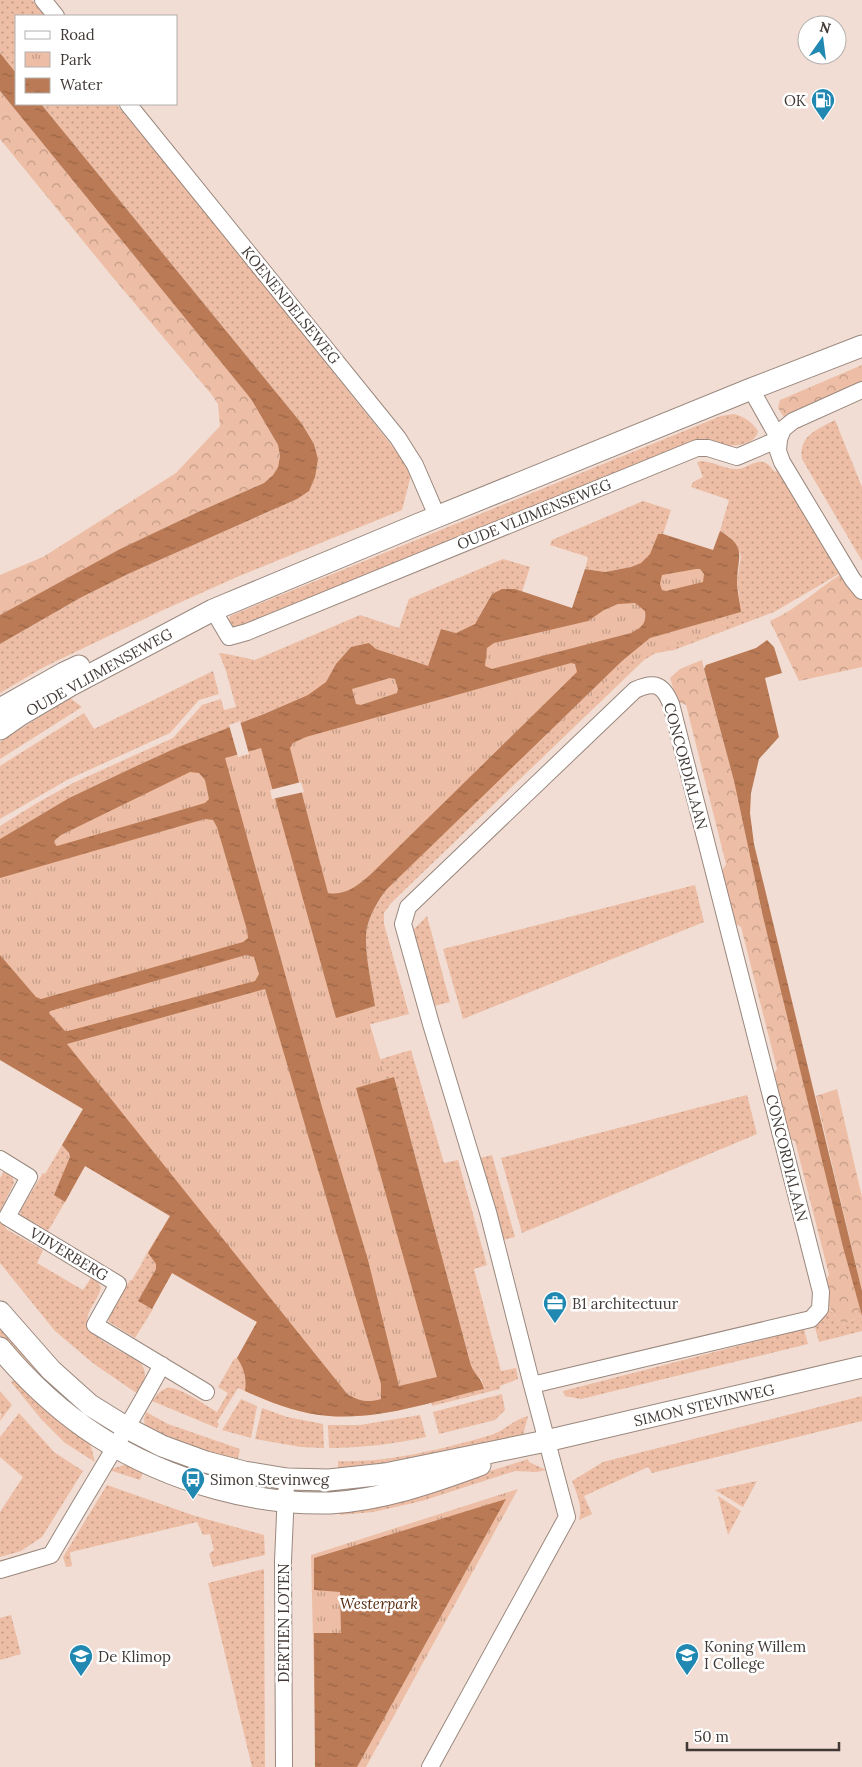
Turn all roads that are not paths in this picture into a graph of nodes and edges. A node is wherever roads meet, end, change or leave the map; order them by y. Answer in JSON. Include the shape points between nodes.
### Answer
{"nodes":[{"id":1,"x":43,"y":0,"type":"edge"},
{"id":2,"x":55,"y":15,"type":"edge"},
{"id":3,"x":129,"y":105,"type":"edge"},
{"id":4,"x":862,"y":346,"type":"edge"},
{"id":5,"x":751,"y":389,"type":"junction"},
{"id":6,"x":862,"y":390,"type":"edge"},
{"id":7,"x":779,"y":439,"type":"junction"},
{"id":8,"x":437,"y":516,"type":"junction"},
{"id":9,"x":862,"y":591,"type":"edge"},
{"id":10,"x":206,"y":613,"type":"junction"},
{"id":11,"x":0,"y":709,"type":"edge"},
{"id":12,"x":0,"y":729,"type":"edge"},
{"id":13,"x":0,"y":1159,"type":"edge"},
{"id":14,"x":0,"y":1312,"type":"edge"},
{"id":15,"x":0,"y":1348,"type":"edge"},
{"id":16,"x":162,"y":1365,"type":"junction"},
{"id":17,"x":862,"y":1367,"type":"edge"},
{"id":18,"x":532,"y":1385,"type":"junction"},
{"id":19,"x":206,"y":1392,"type":"dead end"},
{"id":20,"x":127,"y":1428,"type":"junction"},
{"id":21,"x":546,"y":1441,"type":"junction"},
{"id":22,"x":114,"y":1447,"type":"junction"},
{"id":23,"x":287,"y":1478,"type":"junction"},
{"id":24,"x":285,"y":1502,"type":"junction"},
{"id":25,"x":0,"y":1570,"type":"edge"},
{"id":26,"x":284,"y":1767,"type":"edge"},
{"id":27,"x":430,"y":1767,"type":"edge"}],
"edges":[{"from":1,"to":2,"type":"street"},
{"from":3,"to":8,"type":"street","name":"KOENENDELSEWEG","via":[[398,438]]},
{"from":4,"to":5,"type":"street","name":"OUDE VLIJMENSEWEG"},
{"from":5,"to":7,"type":"street"},
{"from":5,"to":8,"type":"street","name":"OUDE VLIJMENSEWEG"},
{"from":6,"to":7,"type":"street","name":"OUDE VLIJMENSEWEG","via":[[792,421],[783,429]]},
{"from":7,"to":9,"type":"street","via":[[778,451],[782,462]]},
{"from":7,"to":10,"type":"street","name":"OUDE VLIJMENSEWEG","via":[[737,457],[697,448],[247,632],[229,637]]},
{"from":8,"to":10,"type":"street","name":"OUDE VLIJMENSEWEG"},
{"from":10,"to":11,"type":"street","name":"OUDE VLIJMENSEWEG","via":[[64,673]]},
{"from":10,"to":12,"type":"street","name":"OUDE VLIJMENSEWEG","via":[[71,685]]},
{"from":13,"to":16,"type":"street","name":"VIJVERBERG","via":[[29,1176],[7,1217],[118,1284],[95,1325]]},
{"from":14,"to":20,"type":"street","name":"SIMON STEVINWEG","via":[[51,1370],[90,1404]]},
{"from":15,"to":22,"type":"street","name":"SIMON STEVINWEG","via":[[43,1394]]},
{"from":16,"to":19,"type":"street","name":"VIJVERBERG"},
{"from":16,"to":20,"type":"street"},
{"from":17,"to":21,"type":"street","name":"SIMON STEVINWEG"},
{"from":18,"to":18,"type":"street","name":"CONCORDIALAAN","via":[[811,1319],[820,1309],[820,1292],[671,704],[667,693],[647,685],[636,690],[408,907],[403,924],[488,1212]]},
{"from":18,"to":21,"type":"street","name":"CONCORDIALAAN"},
{"from":20,"to":22,"type":"street"},
{"from":20,"to":23,"type":"street","name":"SIMON STEVINWEG","via":[[162,1446],[206,1462]]},
{"from":21,"to":23,"type":"street","name":"SIMON STEVINWEG","via":[[385,1474],[329,1480]]},
{"from":21,"to":24,"type":"street","name":"SIMON STEVINWEG","via":[[424,1486],[383,1496],[330,1503]]},
{"from":21,"to":27,"type":"street","via":[[567,1518]]},
{"from":22,"to":24,"type":"street","name":"SIMON STEVINWEG","via":[[151,1466],[196,1482]]},
{"from":22,"to":25,"type":"street","via":[[51,1554]]},
{"from":23,"to":24,"type":"street","name":"DERTIEN LOTEN"},
{"from":24,"to":26,"type":"street","name":"DERTIEN LOTEN"}]}
